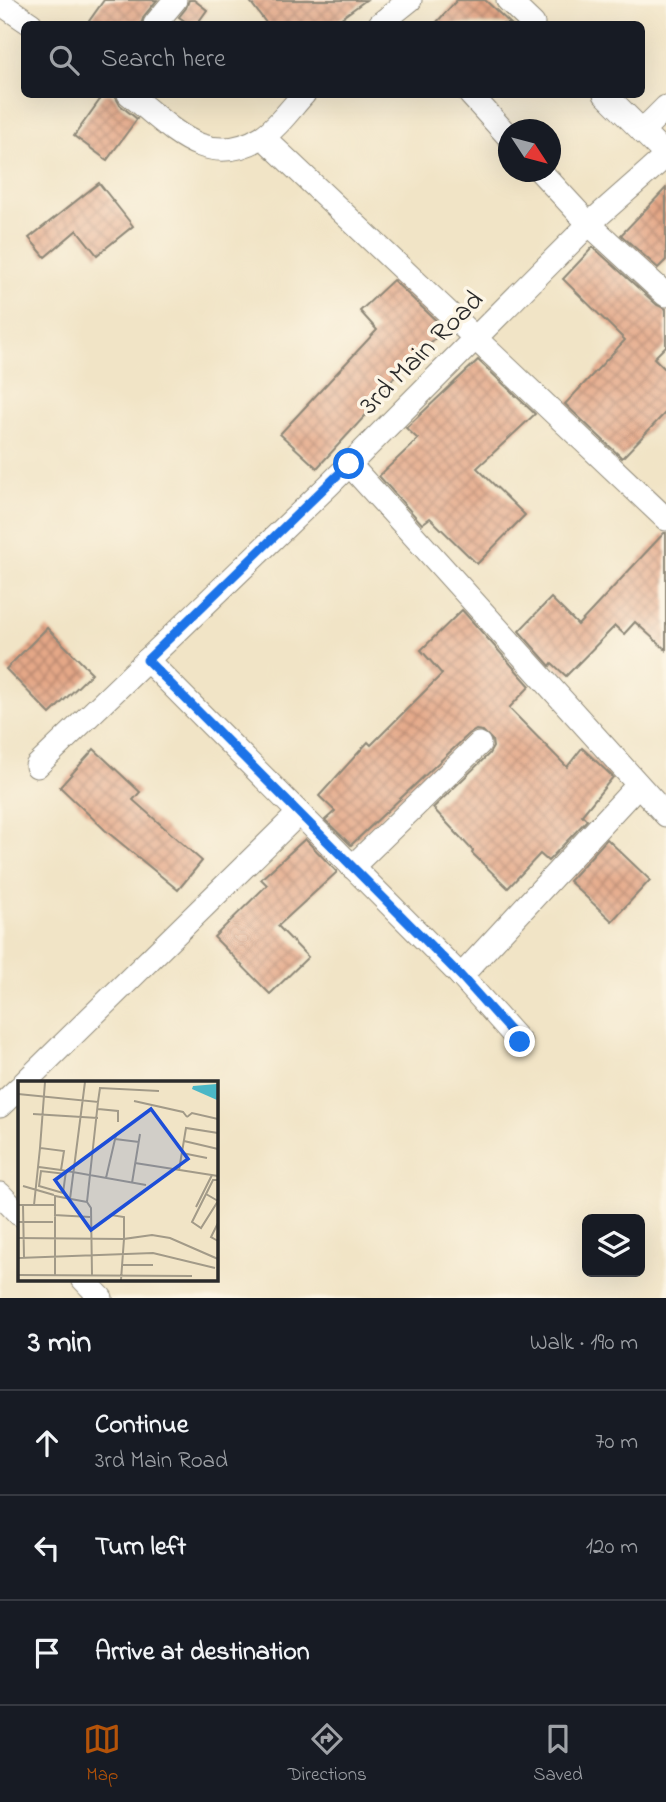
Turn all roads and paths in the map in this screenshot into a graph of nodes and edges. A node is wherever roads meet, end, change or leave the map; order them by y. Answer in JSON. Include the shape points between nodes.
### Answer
{"nodes":[{"id":1,"x":175,"y":0,"type":"edge"},
{"id":2,"x":508,"y":0,"type":"edge"},
{"id":3,"x":0,"y":3,"type":"edge"},
{"id":4,"x":27,"y":21,"type":"edge"},
{"id":5,"x":158,"y":21,"type":"edge"},
{"id":6,"x":530,"y":21,"type":"edge"},
{"id":7,"x":134,"y":98,"type":"edge"},
{"id":8,"x":300,"y":98,"type":"edge"},
{"id":9,"x":474,"y":98,"type":"edge"},
{"id":10,"x":609,"y":98,"type":"edge"},
{"id":11,"x":666,"y":107,"type":"edge"},
{"id":12,"x":498,"y":124,"type":"edge"},
{"id":13,"x":642,"y":131,"type":"junction"},
{"id":14,"x":263,"y":137,"type":"junction"},
{"id":15,"x":666,"y":156,"type":"edge"},
{"id":16,"x":550,"y":182,"type":"edge"},
{"id":17,"x":589,"y":224,"type":"junction"},
{"id":18,"x":666,"y":295,"type":"edge"},
{"id":19,"x":474,"y":339,"type":"junction"},
{"id":20,"x":349,"y":464,"type":"junction"},
{"id":21,"x":666,"y":519,"type":"edge"},
{"id":22,"x":147,"y":660,"type":"junction"},
{"id":23,"x":479,"y":744,"type":"dead end"},
{"id":24,"x":37,"y":766,"type":"dead end"},
{"id":25,"x":638,"y":785,"type":"junction"},
{"id":26,"x":299,"y":813,"type":"junction"},
{"id":27,"x":666,"y":815,"type":"edge"},
{"id":28,"x":352,"y":867,"type":"junction"},
{"id":29,"x":461,"y":976,"type":"junction"},
{"id":30,"x":520,"y":1042,"type":"dead end"},
{"id":31,"x":26,"y":1081,"type":"edge"},
{"id":32,"x":18,"y":1089,"type":"edge"},
{"id":33,"x":0,"y":1107,"type":"edge"},
{"id":34,"x":0,"y":1194,"type":"edge"},
{"id":35,"x":18,"y":1213,"type":"edge"}],
"edges":[{"from":1,"to":5,"type":"street"},
{"from":2,"to":6,"type":"street"},
{"from":3,"to":4,"type":"street"},
{"from":7,"to":14,"type":"street","via":[[200,147],[230,151]]},
{"from":8,"to":14,"type":"street"},
{"from":9,"to":12,"type":"street"},
{"from":10,"to":13,"type":"street"},
{"from":11,"to":13,"type":"street"},
{"from":13,"to":15,"type":"street"},
{"from":14,"to":19,"type":"street"},
{"from":15,"to":17,"type":"street","name":"3rd Main Road"},
{"from":16,"to":17,"type":"street"},
{"from":17,"to":18,"type":"street"},
{"from":17,"to":19,"type":"street","name":"3rd Main Road"},
{"from":19,"to":20,"type":"street","name":"3rd Main Road"},
{"from":19,"to":21,"type":"street"},
{"from":20,"to":22,"type":"street","name":"3rd Main Road"},
{"from":20,"to":25,"type":"street"},
{"from":22,"to":24,"type":"street","name":"3rd Main Road"},
{"from":22,"to":26,"type":"street"},
{"from":23,"to":28,"type":"street"},
{"from":25,"to":27,"type":"street"},
{"from":25,"to":29,"type":"street"},
{"from":26,"to":28,"type":"street"},
{"from":26,"to":31,"type":"street"},
{"from":28,"to":29,"type":"street"},
{"from":29,"to":30,"type":"street"},
{"from":32,"to":33,"type":"street"},
{"from":34,"to":35,"type":"street"}]}
